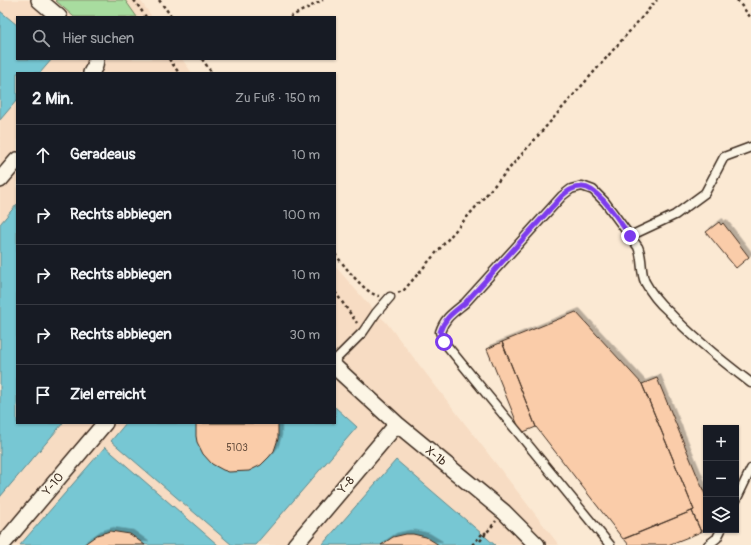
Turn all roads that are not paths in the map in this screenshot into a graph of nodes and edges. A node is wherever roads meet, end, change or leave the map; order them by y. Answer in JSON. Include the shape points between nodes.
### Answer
{"nodes":[{"id":1,"x":39,"y":0,"type":"edge"},
{"id":2,"x":58,"y":16,"type":"edge"},
{"id":3,"x":96,"y":60,"type":"edge"},
{"id":4,"x":92,"y":72,"type":"edge"},
{"id":5,"x":751,"y":147,"type":"edge"},
{"id":6,"x":16,"y":161,"type":"edge"},
{"id":7,"x":0,"y":180,"type":"edge"},
{"id":8,"x":630,"y":236,"type":"junction"},
{"id":9,"x":390,"y":298,"type":"road end"},
{"id":10,"x":336,"y":359,"type":"edge"},
{"id":11,"x":336,"y":368,"type":"edge"},
{"id":12,"x":751,"y":383,"type":"edge"},
{"id":13,"x":104,"y":424,"type":"edge"},
{"id":14,"x":397,"y":424,"type":"junction"},
{"id":15,"x":751,"y":469,"type":"edge"},
{"id":16,"x":737,"y":497,"type":"edge"},
{"id":17,"x":720,"y":533,"type":"edge"},
{"id":18,"x":2,"y":545,"type":"edge"},
{"id":19,"x":295,"y":545,"type":"edge"},
{"id":20,"x":537,"y":545,"type":"edge"},
{"id":21,"x":610,"y":545,"type":"edge"},
{"id":22,"x":708,"y":545,"type":"edge"}],
"edges":[{"from":1,"to":2,"type":"street"},
{"from":3,"to":4,"type":"street"},
{"from":5,"to":8,"type":"lane","via":[[724,157],[705,193],[675,215]]},
{"from":6,"to":7,"type":"street"},
{"from":8,"to":12,"type":"lane","via":[[641,253],[645,282],[658,301],[679,324]]},
{"from":8,"to":21,"type":"lane","via":[[593,190],[582,186],[571,189],[465,303],[448,316],[440,332],[444,342]]},
{"from":9,"to":10,"type":"lane","via":[[363,332]]},
{"from":11,"to":14,"type":"street","name":"X-1b"},
{"from":13,"to":18,"type":"street","name":"Y-10"},
{"from":14,"to":19,"type":"street","name":"Y-8"},
{"from":14,"to":20,"type":"street","name":"X-1b","via":[[504,512]]},
{"from":15,"to":16,"type":"lane"},
{"from":17,"to":22,"type":"lane"}]}
